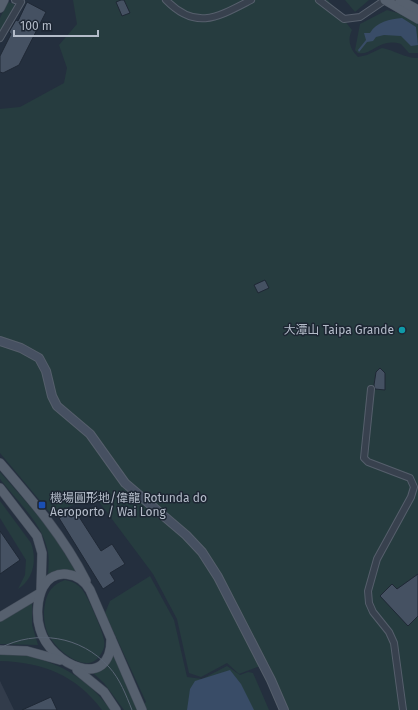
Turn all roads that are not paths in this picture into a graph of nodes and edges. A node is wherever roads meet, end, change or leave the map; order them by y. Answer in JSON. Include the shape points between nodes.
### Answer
{"nodes":[{"id":1,"x":4,"y":0,"type":"edge"},
{"id":2,"x":15,"y":0,"type":"edge"},
{"id":3,"x":166,"y":0,"type":"edge"},
{"id":4,"x":251,"y":0,"type":"edge"},
{"id":5,"x":319,"y":0,"type":"edge"},
{"id":6,"x":385,"y":0,"type":"edge"},
{"id":7,"x":400,"y":0,"type":"edge"},
{"id":8,"x":416,"y":6,"type":"edge"},
{"id":9,"x":0,"y":8,"type":"edge"},
{"id":10,"x":418,"y":19,"type":"edge"},
{"id":11,"x":0,"y":38,"type":"edge"},
{"id":12,"x":0,"y":341,"type":"edge"},
{"id":13,"x":371,"y":389,"type":"dead end"},
{"id":14,"x":0,"y":463,"type":"edge"},
{"id":15,"x":0,"y":488,"type":"edge"},
{"id":16,"x":89,"y":588,"type":"junction"},
{"id":17,"x":40,"y":593,"type":"junction"},
{"id":18,"x":0,"y":617,"type":"edge"},
{"id":19,"x":110,"y":638,"type":"junction"},
{"id":20,"x":0,"y":650,"type":"edge"},
{"id":21,"x":67,"y":664,"type":"junction"},
{"id":22,"x":116,"y":710,"type":"edge"},
{"id":23,"x":142,"y":710,"type":"edge"},
{"id":24,"x":284,"y":710,"type":"edge"},
{"id":25,"x":403,"y":710,"type":"edge"}],
"edges":[{"from":1,"to":9,"type":"main road"},
{"from":2,"to":11,"type":"street","via":[[20,2]]},
{"from":3,"to":4,"type":"street","via":[[186,15],[205,19],[219,16]]},
{"from":5,"to":6,"type":"street","via":[[344,19],[360,17]]},
{"from":6,"to":10,"type":"main road"},
{"from":7,"to":8,"type":"main road"},
{"from":12,"to":24,"type":"street","via":[[39,358],[57,406],[86,430],[125,483],[202,552],[218,577]]},
{"from":13,"to":25,"type":"street","via":[[364,458],[368,462],[410,478],[414,487],[377,559],[368,591],[373,612],[389,632],[394,643]]},
{"from":14,"to":16,"type":"main road","via":[[64,542]]},
{"from":15,"to":17,"type":"main road","via":[[39,540],[43,564]]},
{"from":16,"to":17,"type":"main road","via":[[78,577],[63,574],[49,580]]},
{"from":16,"to":19,"type":"main road"},
{"from":17,"to":18,"type":"main road"},
{"from":17,"to":21,"type":"main road","via":[[40,630],[49,647]]},
{"from":19,"to":21,"type":"main road","via":[[108,655],[96,667],[88,670]]},
{"from":19,"to":23,"type":"main road"},
{"from":20,"to":21,"type":"main road","via":[[27,651]]},
{"from":21,"to":22,"type":"main road","via":[[84,674],[104,692]]}]}
